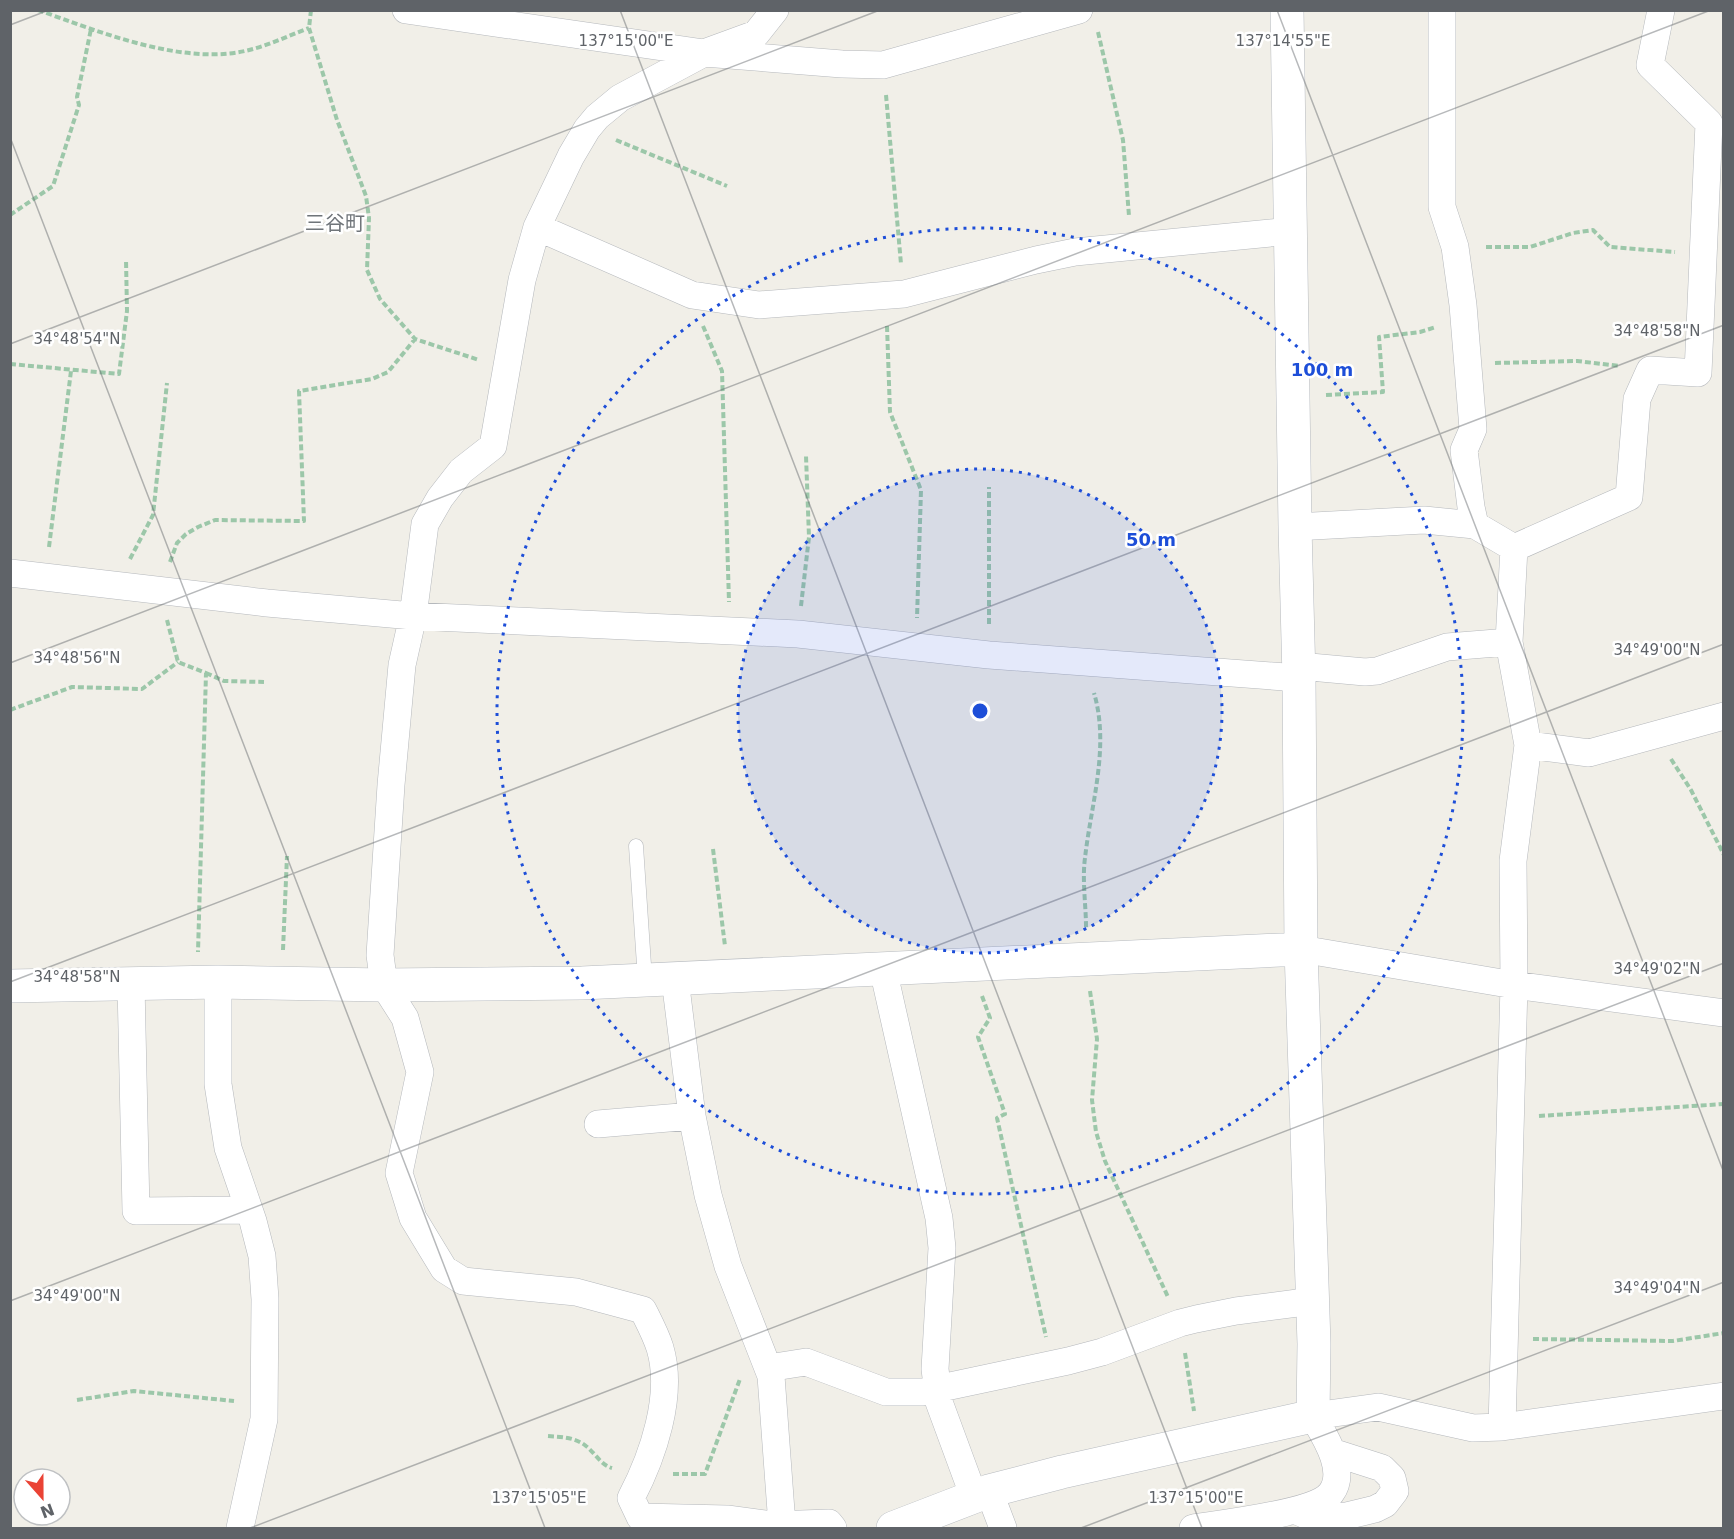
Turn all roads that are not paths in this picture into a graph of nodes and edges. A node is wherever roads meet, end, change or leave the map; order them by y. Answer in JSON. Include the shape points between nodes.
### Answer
{"nodes":[{"id":1,"x":406,"y":10,"type":"edge"},
{"id":2,"x":775,"y":10,"type":"edge"},
{"id":3,"x":1287,"y":10,"type":"edge"},
{"id":4,"x":1442,"y":10,"type":"edge"},
{"id":5,"x":1661,"y":10,"type":"edge"},
{"id":6,"x":1087,"y":16,"type":"edge"},
{"id":7,"x":1030,"y":17,"type":"edge"},
{"id":8,"x":704,"y":53,"type":"junction"},
{"id":9,"x":537,"y":227,"type":"junction"},
{"id":10,"x":1291,"y":231,"type":"junction"},
{"id":11,"x":1475,"y":525,"type":"junction"},
{"id":12,"x":1295,"y":527,"type":"junction"},
{"id":13,"x":1514,"y":548,"type":"junction"},
{"id":14,"x":10,"y":573,"type":"edge"},
{"id":15,"x":413,"y":616,"type":"junction"},
{"id":16,"x":1509,"y":642,"type":"junction"},
{"id":17,"x":1299,"y":672,"type":"junction"},
{"id":18,"x":1724,"y":716,"type":"edge"},
{"id":19,"x":1528,"y":745,"type":"junction"},
{"id":20,"x":636,"y":846,"type":"dead end"},
{"id":21,"x":1301,"y":949,"type":"junction"},
{"id":22,"x":883,"y":969,"type":"junction"},
{"id":23,"x":660,"y":979,"type":"junction"},
{"id":24,"x":218,"y":982,"type":"junction"},
{"id":25,"x":131,"y":984,"type":"junction"},
{"id":26,"x":384,"y":985,"type":"junction"},
{"id":27,"x":1514,"y":985,"type":"junction"},
{"id":28,"x":10,"y":986,"type":"edge"},
{"id":29,"x":1724,"y":1013,"type":"edge"},
{"id":30,"x":692,"y":1116,"type":"junction"},
{"id":31,"x":598,"y":1124,"type":"dead end"},
{"id":32,"x":249,"y":1210,"type":"junction"},
{"id":33,"x":1313,"y":1301,"type":"junction"},
{"id":34,"x":768,"y":1368,"type":"junction"},
{"id":35,"x":936,"y":1388,"type":"junction"},
{"id":36,"x":1724,"y":1396,"type":"edge"},
{"id":37,"x":1312,"y":1416,"type":"junction"},
{"id":38,"x":1502,"y":1427,"type":"junction"},
{"id":39,"x":1332,"y":1452,"type":"junction"},
{"id":40,"x":982,"y":1494,"type":"junction"},
{"id":41,"x":1295,"y":1510,"type":"junction"},
{"id":42,"x":782,"y":1525,"type":"junction"},
{"id":43,"x":240,"y":1528,"type":"edge"},
{"id":44,"x":834,"y":1528,"type":"edge"},
{"id":45,"x":893,"y":1528,"type":"edge"},
{"id":46,"x":1004,"y":1528,"type":"edge"},
{"id":47,"x":1193,"y":1528,"type":"edge"}],
"edges":[{"from":1,"to":8,"type":"street"},
{"from":2,"to":8,"type":"street","via":[[756,34]]},
{"from":3,"to":10,"type":"street"},
{"from":4,"to":11,"type":"street","via":[[1442,207],[1455,247],[1464,314],[1473,429],[1464,450]]},
{"from":5,"to":13,"type":"street","via":[[1650,65],[1709,123],[1698,373],[1650,370],[1637,399],[1629,497]]},
{"from":6,"to":7,"type":"street"},
{"from":7,"to":8,"type":"street","via":[[883,65]]},
{"from":8,"to":9,"type":"street","via":[[620,98],[597,117],[570,156]]},
{"from":9,"to":10,"type":"street","via":[[692,295],[759,305],[895,295],[1075,252]]},
{"from":9,"to":15,"type":"street","via":[[522,280],[493,446],[460,471],[425,525]]},
{"from":10,"to":12,"type":"street"},
{"from":11,"to":12,"type":"street","via":[[1424,519]]},
{"from":11,"to":13,"type":"street"},
{"from":12,"to":17,"type":"street"},
{"from":13,"to":16,"type":"street"},
{"from":14,"to":15,"type":"street"},
{"from":15,"to":17,"type":"street","via":[[798,634],[989,655]]},
{"from":15,"to":26,"type":"street","via":[[402,665],[391,785],[380,955]]},
{"from":16,"to":17,"type":"street","via":[[1447,647],[1377,671]]},
{"from":16,"to":19,"type":"street"},
{"from":17,"to":21,"type":"street"},
{"from":18,"to":19,"type":"street","via":[[1589,753]]},
{"from":19,"to":27,"type":"street","via":[[1513,861]]},
{"from":20,"to":23,"type":"lane"},
{"from":21,"to":22,"type":"street"},
{"from":21,"to":27,"type":"street"},
{"from":21,"to":33,"type":"street"},
{"from":22,"to":23,"type":"street"},
{"from":22,"to":35,"type":"street","via":[[939,1218],[942,1248]]},
{"from":23,"to":26,"type":"street"},
{"from":23,"to":30,"type":"street"},
{"from":24,"to":25,"type":"street"},
{"from":24,"to":26,"type":"street"},
{"from":24,"to":32,"type":"street","via":[[218,1084],[228,1148]]},
{"from":25,"to":28,"type":"street"},
{"from":25,"to":32,"type":"street","via":[[135,1210]]},
{"from":26,"to":42,"type":"street","via":[[405,1018],[420,1072],[399,1173],[413,1218],[444,1269],[463,1281],[576,1292],[643,1310],[660,1348],[666,1382],[658,1426],[631,1498],[640,1517]]},
{"from":27,"to":29,"type":"street"},
{"from":27,"to":38,"type":"street"},
{"from":30,"to":31,"type":"street"},
{"from":30,"to":34,"type":"street","via":[[728,1266]]},
{"from":32,"to":43,"type":"street","via":[[262,1256],[265,1403]]},
{"from":33,"to":35,"type":"street","via":[[1180,1323],[1102,1353]]},
{"from":33,"to":37,"type":"street"},
{"from":34,"to":35,"type":"street","via":[[806,1362],[886,1392]]},
{"from":34,"to":42,"type":"street"},
{"from":35,"to":40,"type":"street"},
{"from":36,"to":38,"type":"street"},
{"from":37,"to":38,"type":"street","via":[[1378,1407],[1473,1428]]},
{"from":37,"to":39,"type":"street"},
{"from":37,"to":40,"type":"street","via":[[1062,1472]]},
{"from":39,"to":41,"type":"street","via":[[1336,1479],[1333,1492],[1323,1501]]},
{"from":39,"to":41,"type":"street","via":[[1382,1468],[1392,1478],[1395,1491],[1385,1504],[1346,1516],[1313,1518]]},
{"from":40,"to":45,"type":"street"},
{"from":40,"to":46,"type":"street"},
{"from":41,"to":47,"type":"street"},
{"from":42,"to":44,"type":"street","via":[[829,1523]]}]}
